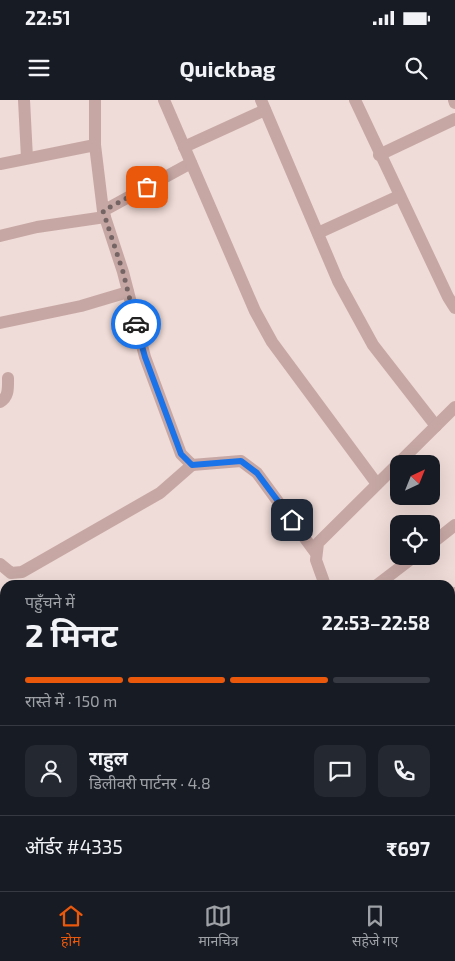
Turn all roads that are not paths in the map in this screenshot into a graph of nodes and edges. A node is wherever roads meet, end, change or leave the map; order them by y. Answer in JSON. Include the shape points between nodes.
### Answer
{"nodes":[{"id":1,"x":24,"y":100,"type":"edge"},
{"id":2,"x":95,"y":100,"type":"edge"},
{"id":3,"x":164,"y":100,"type":"edge"},
{"id":4,"x":355,"y":100,"type":"edge"},
{"id":5,"x":263,"y":105,"type":"edge"},
{"id":6,"x":455,"y":119,"type":"edge"},
{"id":7,"x":95,"y":145,"type":"junction"},
{"id":8,"x":184,"y":146,"type":"junction"},
{"id":9,"x":379,"y":154,"type":"junction"},
{"id":10,"x":27,"y":158,"type":"junction"},
{"id":11,"x":191,"y":163,"type":"junction"},
{"id":12,"x":0,"y":164,"type":"edge"},
{"id":13,"x":399,"y":196,"type":"junction"},
{"id":14,"x":104,"y":214,"type":"junction"},
{"id":15,"x":318,"y":233,"type":"junction"},
{"id":16,"x":0,"y":236,"type":"edge"},
{"id":17,"x":128,"y":292,"type":"junction"},
{"id":18,"x":455,"y":308,"type":"edge"},
{"id":19,"x":0,"y":323,"type":"edge"},
{"id":20,"x":8,"y":378,"type":"dead end"},
{"id":21,"x":0,"y":402,"type":"edge"},
{"id":22,"x":455,"y":407,"type":"edge"},
{"id":23,"x":436,"y":426,"type":"junction"},
{"id":24,"x":192,"y":465,"type":"junction"},
{"id":25,"x":377,"y":484,"type":"junction"},
{"id":26,"x":455,"y":525,"type":"edge"},
{"id":27,"x":440,"y":537,"type":"edge"},
{"id":28,"x":315,"y":552,"type":"junction"},
{"id":29,"x":0,"y":564,"type":"edge"},
{"id":30,"x":403,"y":565,"type":"edge"},
{"id":31,"x":323,"y":580,"type":"edge"},
{"id":32,"x":384,"y":580,"type":"edge"}],
"edges":[{"from":1,"to":10,"type":"street"},
{"from":2,"to":7,"type":"street"},
{"from":3,"to":8,"type":"street"},
{"from":4,"to":9,"type":"street"},
{"from":5,"to":8,"type":"street"},
{"from":5,"to":15,"type":"street"},
{"from":6,"to":9,"type":"street"},
{"from":7,"to":10,"type":"street"},
{"from":7,"to":14,"type":"street"},
{"from":8,"to":11,"type":"street"},
{"from":9,"to":13,"type":"street"},
{"from":10,"to":12,"type":"street"},
{"from":11,"to":14,"type":"street"},
{"from":11,"to":25,"type":"street","via":[[255,311],[272,342]]},
{"from":13,"to":15,"type":"street"},
{"from":13,"to":18,"type":"street"},
{"from":14,"to":16,"type":"street"},
{"from":14,"to":17,"type":"street"},
{"from":15,"to":23,"type":"street","via":[[338,282],[373,345]]},
{"from":17,"to":19,"type":"street","via":[[81,306]]},
{"from":17,"to":24,"type":"street","via":[[154,384],[181,454]]},
{"from":20,"to":21,"type":"street","via":[[8,390]]},
{"from":22,"to":23,"type":"street"},
{"from":23,"to":25,"type":"street"},
{"from":24,"to":28,"type":"street","via":[[241,461],[257,473]]},
{"from":24,"to":29,"type":"street","via":[[160,493],[22,572],[12,572]]},
{"from":25,"to":28,"type":"street","via":[[318,543]]},
{"from":26,"to":27,"type":"street"},
{"from":28,"to":31,"type":"street"},
{"from":30,"to":32,"type":"street"}]}
